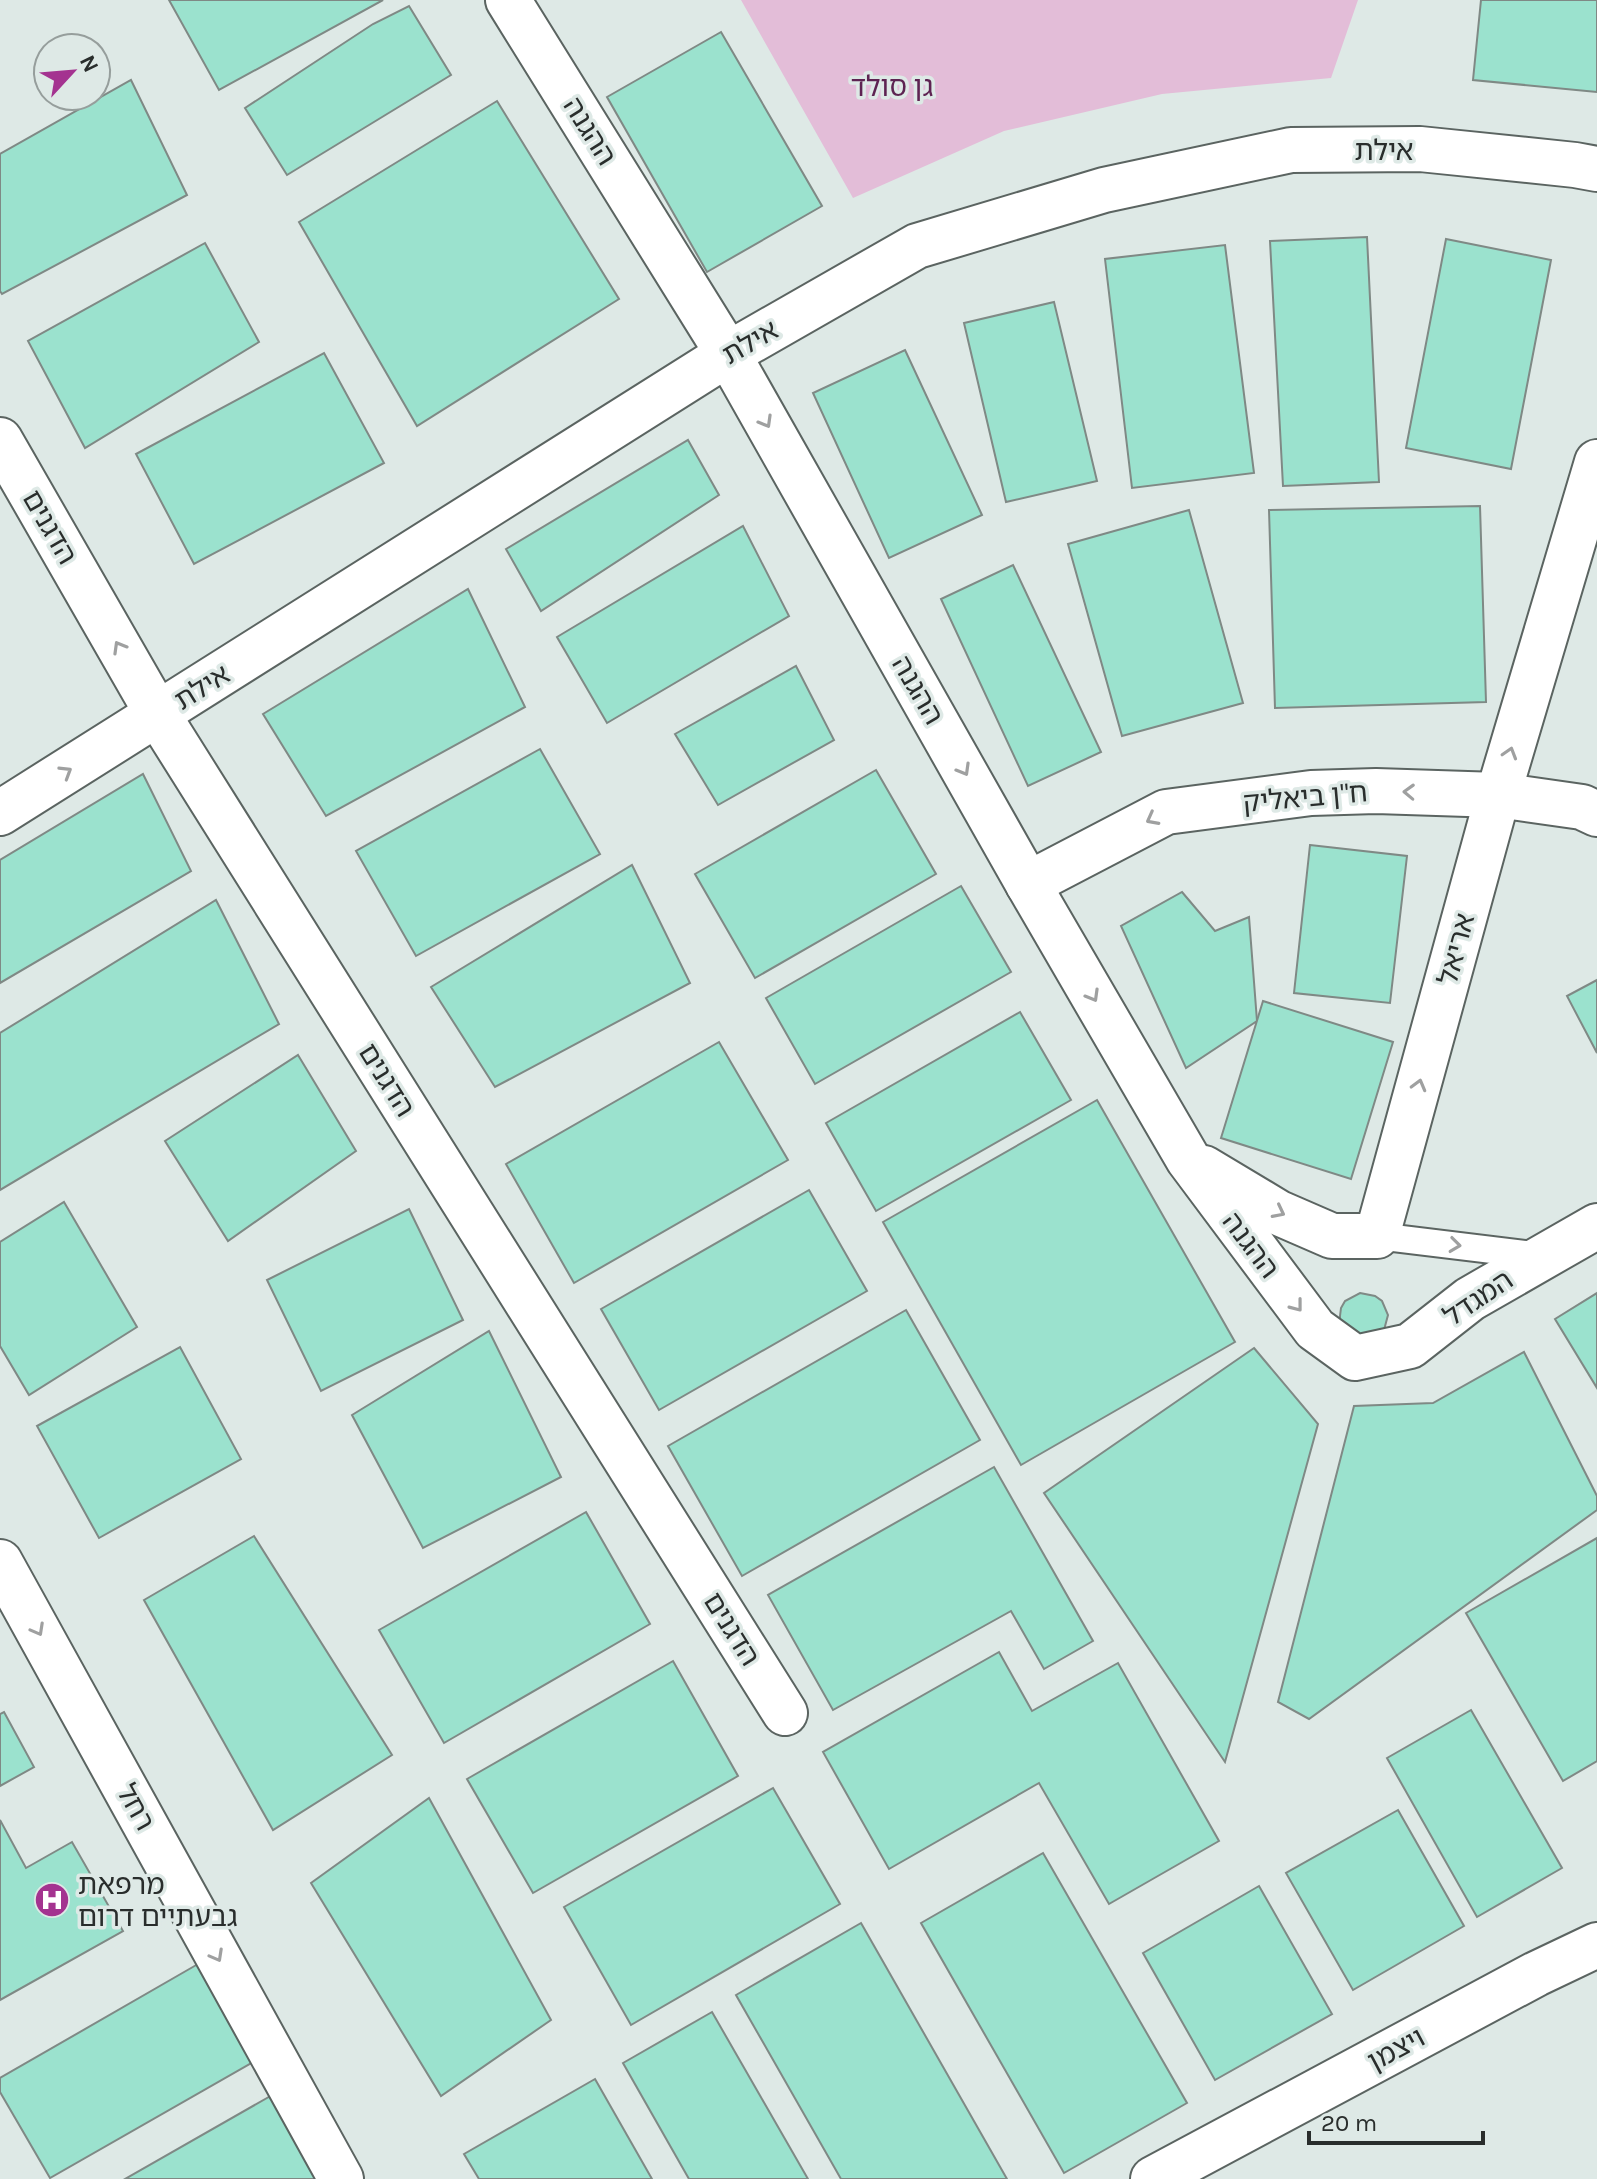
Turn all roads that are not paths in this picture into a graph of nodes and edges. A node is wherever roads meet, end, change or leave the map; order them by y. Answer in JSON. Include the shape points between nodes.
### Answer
{"nodes":[{"id":1,"x":508,"y":0,"type":"edge"},
{"id":2,"x":1597,"y":169,"type":"edge"},
{"id":3,"x":728,"y":354,"type":"junction"},
{"id":4,"x":0,"y":440,"type":"edge"},
{"id":5,"x":1597,"y":462,"type":"edge"},
{"id":6,"x":158,"y":715,"type":"junction"},
{"id":7,"x":1498,"y":795,"type":"junction"},
{"id":8,"x":0,"y":813,"type":"edge"},
{"id":9,"x":1597,"y":814,"type":"edge"},
{"id":10,"x":1028,"y":884,"type":"junction"},
{"id":11,"x":1188,"y":1159,"type":"junction"},
{"id":12,"x":1597,"y":1226,"type":"edge"},
{"id":13,"x":1377,"y":1236,"type":"junction"},
{"id":14,"x":1542,"y":1256,"type":"junction"},
{"id":15,"x":1355,"y":1358,"type":"joint"},
{"id":16,"x":0,"y":1562,"type":"edge"},
{"id":17,"x":785,"y":1713,"type":"dead end"},
{"id":18,"x":1597,"y":1945,"type":"edge"},
{"id":19,"x":341,"y":2179,"type":"edge"},
{"id":20,"x":1153,"y":2179,"type":"edge"}],
"edges":[{"from":1,"to":3,"type":"street","name":"ההגנה"},
{"from":2,"to":3,"type":"street","name":"אילת","via":[[1420,149],[1291,150],[1120,187],[917,246]]},
{"from":3,"to":6,"type":"street","name":"אילת"},
{"from":3,"to":10,"type":"street","name":"ההגנה","one_way":true},
{"from":6,"to":4,"type":"street","name":"הדגנים","one_way":true},
{"from":7,"to":5,"type":"street","name":"אריאל","one_way":true},
{"from":8,"to":6,"type":"street","name":"אילת","one_way":true},
{"from":6,"to":17,"type":"street","name":"הדגנים"},
{"from":7,"to":9,"type":"street","name":"ח\"ן ביאליק","via":[[1582,807]]},
{"from":7,"to":10,"type":"street","name":"ח\"ן ביאליק","one_way":true,"via":[[1311,793],[1166,812]]},
{"from":13,"to":7,"type":"street","name":"אריאל","one_way":true},
{"from":10,"to":11,"type":"street","name":"ההגנה","one_way":true},
{"from":11,"to":13,"type":"street","one_way":true,"via":[[1279,1213],[1332,1236]]},
{"from":11,"to":15,"type":"street","name":"ההגנה","one_way":true,"via":[[1315,1329]]},
{"from":12,"to":14,"type":"street","name":"המגדל"},
{"from":13,"to":14,"type":"lane","one_way":true},
{"from":14,"to":15,"type":"street","name":"המגדל","via":[[1470,1299],[1410,1346]]},
{"from":16,"to":19,"type":"street","name":"רחל","one_way":true},
{"from":18,"to":20,"type":"street","name":"ויצמן"}]}
